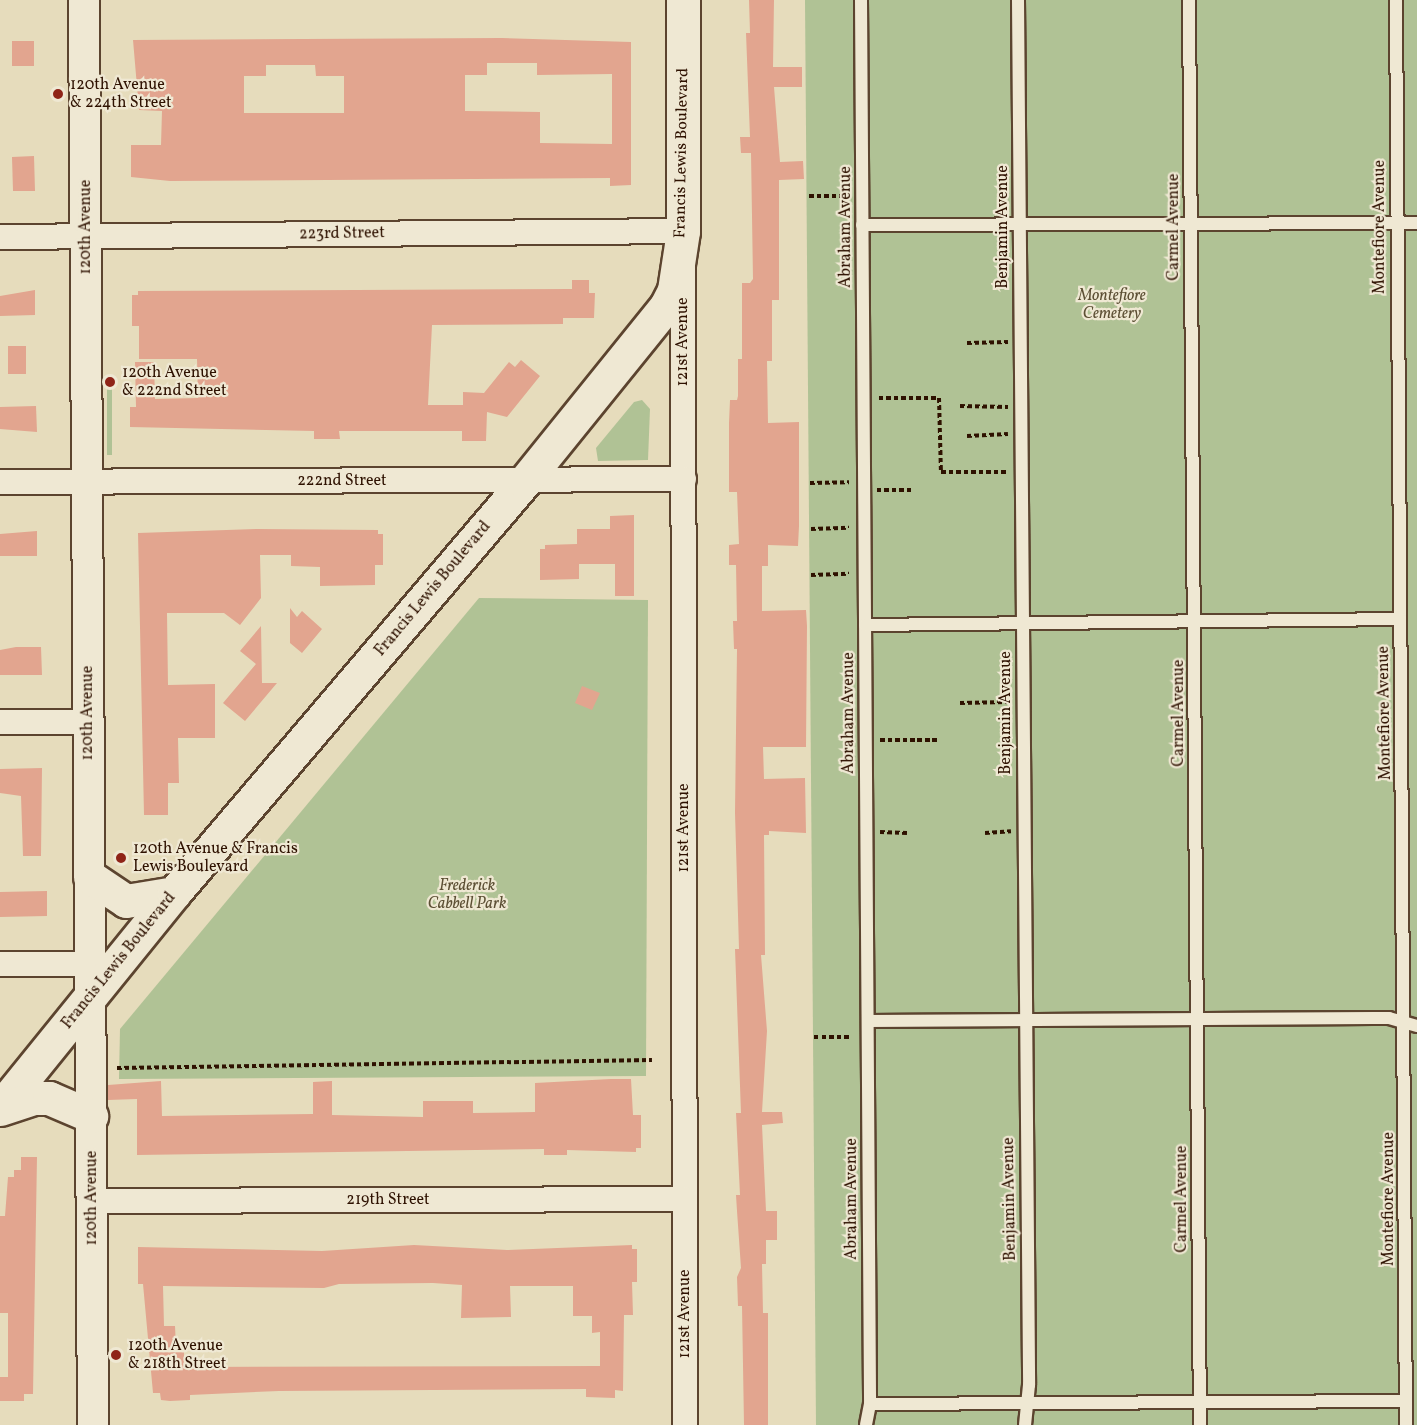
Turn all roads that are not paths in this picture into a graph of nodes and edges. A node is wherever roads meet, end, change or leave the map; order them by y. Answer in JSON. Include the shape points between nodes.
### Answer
{"nodes":[{"id":1,"x":84,"y":0,"type":"edge"},
{"id":2,"x":683,"y":0,"type":"edge"},
{"id":3,"x":861,"y":0,"type":"edge"},
{"id":4,"x":1018,"y":0,"type":"edge"},
{"id":5,"x":1189,"y":0,"type":"edge"},
{"id":6,"x":1396,"y":0,"type":"edge"},
{"id":7,"x":1417,"y":223,"type":"edge"},
{"id":8,"x":1190,"y":224,"type":"junction"},
{"id":9,"x":1396,"y":224,"type":"junction"},
{"id":10,"x":862,"y":225,"type":"junction"},
{"id":11,"x":1020,"y":226,"type":"junction"},
{"id":12,"x":683,"y":231,"type":"junction"},
{"id":13,"x":86,"y":236,"type":"junction"},
{"id":14,"x":0,"y":237,"type":"edge"},
{"id":15,"x":684,"y":479,"type":"junction"},
{"id":16,"x":87,"y":481,"type":"junction"},
{"id":17,"x":0,"y":482,"type":"edge"},
{"id":18,"x":525,"y":482,"type":"junction"},
{"id":19,"x":1400,"y":619,"type":"junction"},
{"id":20,"x":1195,"y":622,"type":"junction"},
{"id":21,"x":1022,"y":623,"type":"junction"},
{"id":22,"x":866,"y":625,"type":"junction"},
{"id":23,"x":0,"y":722,"type":"edge"},
{"id":24,"x":88,"y":722,"type":"junction"},
{"id":25,"x":90,"y":877,"type":"junction"},
{"id":26,"x":174,"y":893,"type":"junction"},
{"id":27,"x":0,"y":964,"type":"edge"},
{"id":28,"x":100,"y":968,"type":"junction"},
{"id":29,"x":90,"y":997,"type":"junction"},
{"id":30,"x":1197,"y":1020,"type":"junction"},
{"id":31,"x":868,"y":1021,"type":"junction"},
{"id":32,"x":1025,"y":1021,"type":"junction"},
{"id":33,"x":1404,"y":1022,"type":"junction"},
{"id":34,"x":1417,"y":1026,"type":"edge"},
{"id":35,"x":0,"y":1108,"type":"edge"},
{"id":36,"x":91,"y":1116,"type":"junction"},
{"id":37,"x":685,"y":1199,"type":"junction"},
{"id":38,"x":92,"y":1200,"type":"junction"},
{"id":39,"x":1406,"y":1401,"type":"junction"},
{"id":40,"x":1025,"y":1402,"type":"junction"},
{"id":41,"x":1200,"y":1403,"type":"junction"},
{"id":42,"x":870,"y":1404,"type":"junction"},
{"id":43,"x":93,"y":1425,"type":"edge"},
{"id":44,"x":685,"y":1425,"type":"edge"},
{"id":45,"x":866,"y":1425,"type":"edge"},
{"id":46,"x":1025,"y":1425,"type":"edge"},
{"id":47,"x":1200,"y":1425,"type":"edge"},
{"id":48,"x":1406,"y":1425,"type":"edge"}],
"edges":[{"from":1,"to":13,"type":"street","name":"120th Avenue"},
{"from":2,"to":12,"type":"main road","name":"Francis Lewis Boulevard"},
{"from":3,"to":10,"type":"lane","name":"Abraham Avenue"},
{"from":4,"to":11,"type":"lane","name":"Benjamin Avenue"},
{"from":5,"to":8,"type":"lane","name":"Carmel Avenue"},
{"from":6,"to":9,"type":"lane","name":"Montefiore Avenue"},
{"from":7,"to":9,"type":"lane"},
{"from":8,"to":9,"type":"lane"},
{"from":8,"to":11,"type":"lane"},
{"from":8,"to":20,"type":"lane","name":"Carmel Avenue"},
{"from":9,"to":19,"type":"lane","name":"Montefiore Avenue"},
{"from":10,"to":11,"type":"lane"},
{"from":10,"to":22,"type":"lane","name":"Abraham Avenue"},
{"from":11,"to":21,"type":"lane","name":"Benjamin Avenue"},
{"from":12,"to":13,"type":"street","name":"223rd Street"},
{"from":12,"to":15,"type":"street","name":"121st Avenue"},
{"from":12,"to":18,"type":"main road","name":"Francis Lewis Boulevard","via":[[674,290],[666,306]]},
{"from":13,"to":14,"type":"street","name":"223rd Street"},
{"from":13,"to":16,"type":"street","name":"120th Avenue"},
{"from":15,"to":18,"type":"street","name":"222nd Street"},
{"from":15,"to":37,"type":"street","name":"121st Avenue"},
{"from":16,"to":17,"type":"street","name":"222nd Street"},
{"from":16,"to":18,"type":"street","name":"222nd Street"},
{"from":16,"to":24,"type":"street","name":"120th Avenue"},
{"from":18,"to":26,"type":"main road","name":"Francis Lewis Boulevard"},
{"from":19,"to":20,"type":"lane"},
{"from":19,"to":33,"type":"lane","name":"Montefiore Avenue"},
{"from":20,"to":21,"type":"lane"},
{"from":20,"to":30,"type":"lane","name":"Carmel Avenue"},
{"from":21,"to":22,"type":"lane"},
{"from":21,"to":32,"type":"lane","name":"Benjamin Avenue"},
{"from":22,"to":31,"type":"lane","name":"Abraham Avenue"},
{"from":23,"to":24,"type":"street"},
{"from":24,"to":25,"type":"street","name":"120th Avenue"},
{"from":25,"to":26,"type":"main road","via":[[126,901]]},
{"from":25,"to":28,"type":"street","name":"120th Avenue"},
{"from":26,"to":28,"type":"main road","name":"Francis Lewis Boulevard"},
{"from":27,"to":28,"type":"street"},
{"from":28,"to":29,"type":"main road","name":"Francis Lewis Boulevard"},
{"from":29,"to":35,"type":"main road","name":"Francis Lewis Boulevard"},
{"from":29,"to":36,"type":"street","name":"120th Avenue"},
{"from":30,"to":32,"type":"lane"},
{"from":30,"to":33,"type":"lane","via":[[1389,1018]]},
{"from":30,"to":41,"type":"lane","name":"Carmel Avenue"},
{"from":31,"to":32,"type":"lane"},
{"from":31,"to":42,"type":"lane","name":"Abraham Avenue"},
{"from":32,"to":40,"type":"lane","name":"Benjamin Avenue","via":[[1029,1385]]},
{"from":33,"to":34,"type":"lane"},
{"from":33,"to":39,"type":"lane","name":"Montefiore Avenue"},
{"from":35,"to":36,"type":"main road","via":[[49,1098]]},
{"from":36,"to":38,"type":"street","name":"120th Avenue"},
{"from":37,"to":38,"type":"street","name":"219th Street"},
{"from":37,"to":44,"type":"street","name":"121st Avenue"},
{"from":38,"to":43,"type":"street","name":"120th Avenue"},
{"from":39,"to":41,"type":"lane"},
{"from":39,"to":48,"type":"lane","name":"Montefiore Avenue"},
{"from":40,"to":41,"type":"lane"},
{"from":40,"to":42,"type":"lane"},
{"from":40,"to":46,"type":"lane","name":"Benjamin Avenue"},
{"from":41,"to":47,"type":"lane","name":"Carmel Avenue"},
{"from":42,"to":45,"type":"lane","name":"Abraham Avenue"}]}
